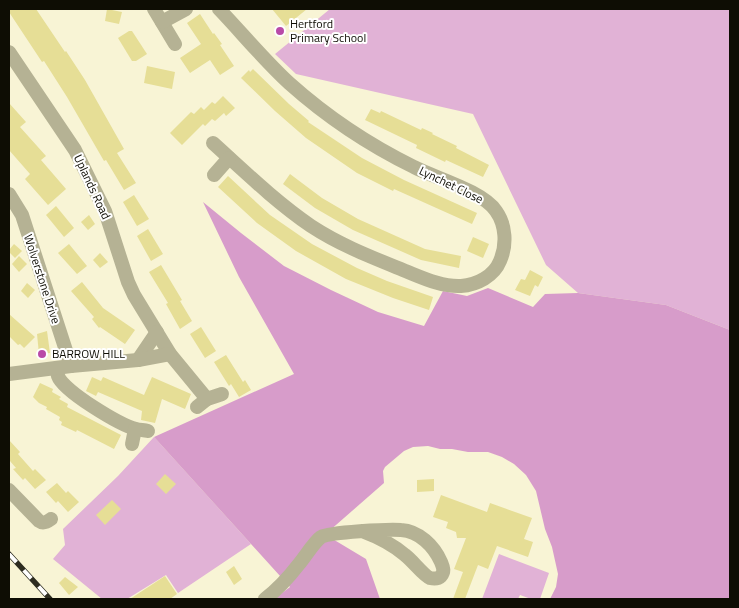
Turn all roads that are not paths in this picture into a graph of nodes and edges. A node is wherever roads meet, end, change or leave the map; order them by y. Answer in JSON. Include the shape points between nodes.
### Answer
{"nodes":[{"id":1,"x":154,"y":9,"type":"edge"},
{"id":2,"x":186,"y":9,"type":"edge"},
{"id":3,"x":219,"y":9,"type":"edge"},
{"id":4,"x":162,"y":22,"type":"junction"},
{"id":5,"x":175,"y":44,"type":"dead end"},
{"id":6,"x":9,"y":52,"type":"edge"},
{"id":7,"x":213,"y":143,"type":"dead end"},
{"id":8,"x":229,"y":158,"type":"junction"},
{"id":9,"x":214,"y":175,"type":"dead end"},
{"id":10,"x":9,"y":194,"type":"edge"},
{"id":11,"x":157,"y":332,"type":"junction"},
{"id":12,"x":170,"y":354,"type":"junction"},
{"id":13,"x":138,"y":360,"type":"junction"},
{"id":14,"x":64,"y":367,"type":"junction"},
{"id":15,"x":11,"y":372,"type":"edge"},
{"id":16,"x":222,"y":394,"type":"dead end"},
{"id":17,"x":132,"y":444,"type":"dead end"},
{"id":18,"x":9,"y":490,"type":"edge"},
{"id":19,"x":51,"y":519,"type":"dead end"},
{"id":20,"x":362,"y":531,"type":"junction"},
{"id":21,"x":265,"y":599,"type":"edge"}],
"edges":[{"from":1,"to":4,"type":"street"},
{"from":2,"to":4,"type":"street"},
{"from":3,"to":8,"type":"street","name":"Lynchet Close","via":[[288,82],[339,124],[388,154],[491,205],[503,227],[505,242],[498,267],[482,281],[450,286],[363,253],[303,220]]},
{"from":4,"to":5,"type":"street"},
{"from":6,"to":11,"type":"street","name":"Uplands Road","via":[[75,150],[105,211],[128,282]]},
{"from":7,"to":8,"type":"street","name":"Lynchet Close"},
{"from":8,"to":9,"type":"street"},
{"from":10,"to":14,"type":"street","name":"Wolverstone Drive","via":[[22,215]]},
{"from":11,"to":12,"type":"street","name":"Uplands Road"},
{"from":11,"to":13,"type":"street"},
{"from":12,"to":13,"type":"street"},
{"from":12,"to":16,"type":"street","name":"Uplands Road","via":[[202,403]]},
{"from":13,"to":14,"type":"street"},
{"from":14,"to":15,"type":"street"},
{"from":14,"to":17,"type":"street","name":"Wolverstone Drive","via":[[58,377],[77,396],[142,430]]},
{"from":18,"to":19,"type":"street","via":[[37,519],[42,522]]},
{"from":20,"to":20,"type":"street","via":[[402,530],[414,534],[434,550],[443,573],[436,578],[429,577],[395,547]]},
{"from":20,"to":21,"type":"street","via":[[320,538],[290,576]]}]}
